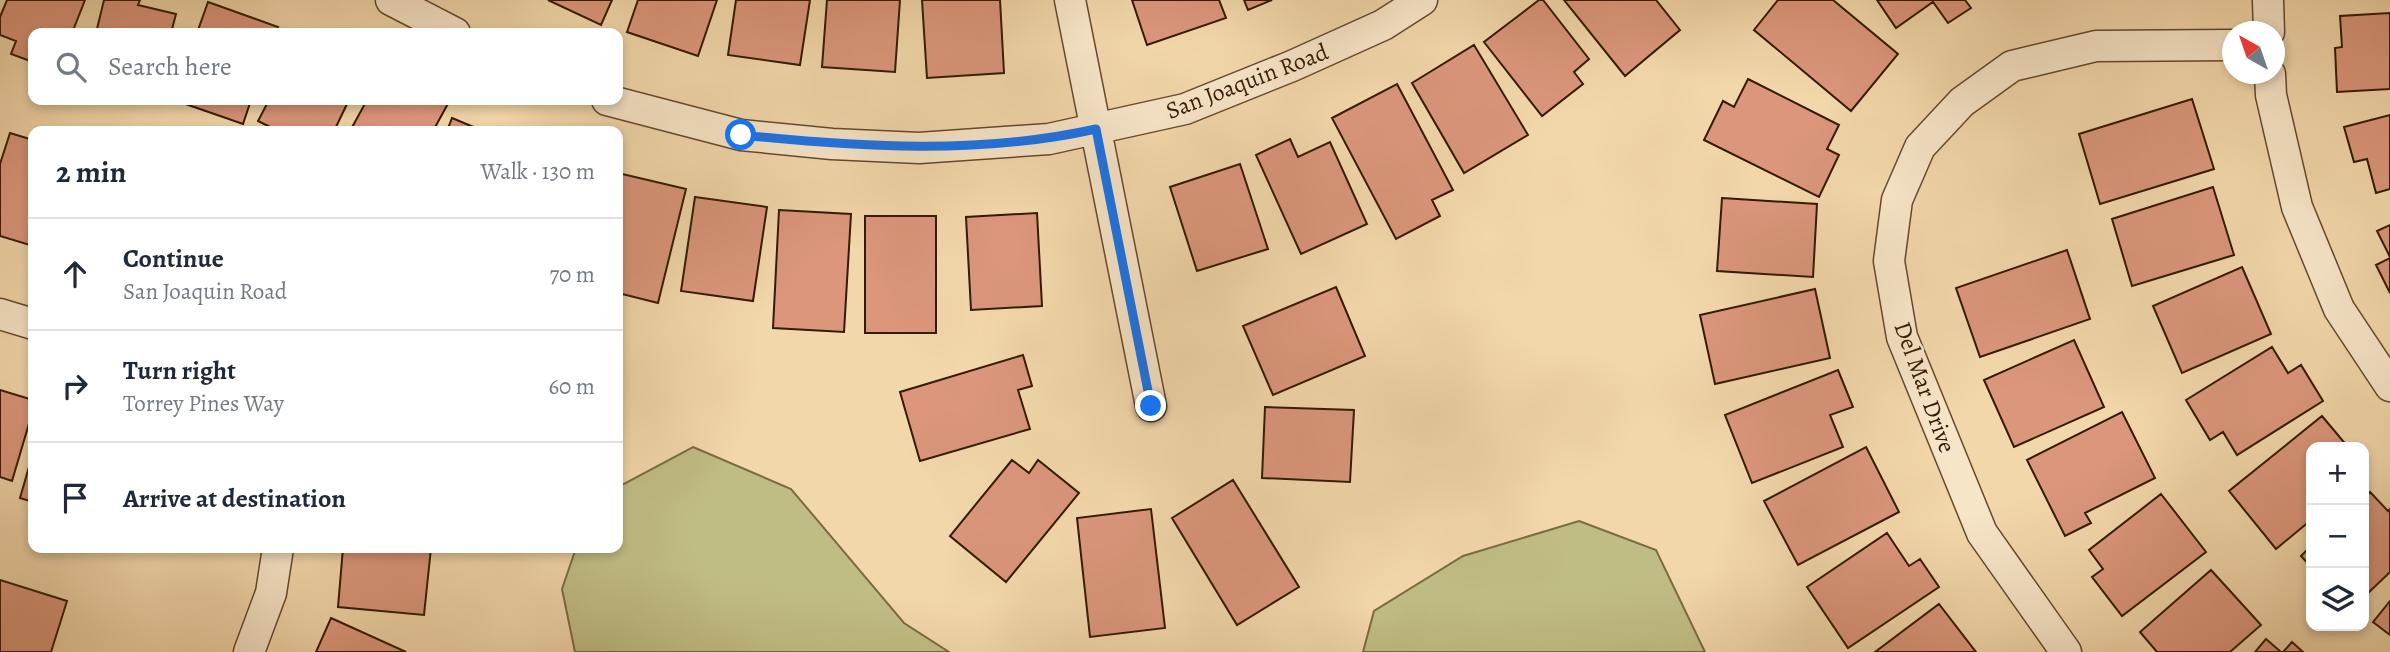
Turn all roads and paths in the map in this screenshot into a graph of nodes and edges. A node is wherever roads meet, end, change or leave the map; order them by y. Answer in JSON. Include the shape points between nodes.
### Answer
{"nodes":[{"id":1,"x":391,"y":0,"type":"edge"},
{"id":2,"x":1070,"y":0,"type":"edge"},
{"id":3,"x":1422,"y":0,"type":"edge"},
{"id":4,"x":2267,"y":0,"type":"edge"},
{"id":5,"x":2268,"y":21,"type":"edge"},
{"id":6,"x":445,"y":28,"type":"edge"},
{"id":7,"x":2222,"y":46,"type":"edge"},
{"id":8,"x":2270,"y":84,"type":"edge"},
{"id":9,"x":623,"y":104,"type":"edge"},
{"id":10,"x":1096,"y":129,"type":"junction"},
{"id":11,"x":0,"y":314,"type":"edge"},
{"id":12,"x":28,"y":322,"type":"edge"},
{"id":13,"x":2390,"y":386,"type":"edge"},
{"id":14,"x":1151,"y":406,"type":"dead end"},
{"id":15,"x":277,"y":553,"type":"edge"},
{"id":16,"x":249,"y":652,"type":"edge"},
{"id":17,"x":2066,"y":652,"type":"edge"}],
"edges":[{"from":1,"to":6,"type":"street"},
{"from":2,"to":10,"type":"street"},
{"from":3,"to":10,"type":"street","name":"San Joaquin Road","via":[[1383,25],[1185,109]]},
{"from":4,"to":5,"type":"street"},
{"from":7,"to":17,"type":"street","name":"Del Mar Drive","via":[[2096,46],[2012,66],[1962,102],[1920,147],[1896,200],[1889,261],[1902,337],[1982,533]]},
{"from":8,"to":13,"type":"street","via":[[2297,206],[2339,309]]},
{"from":9,"to":10,"type":"street","name":"San Joaquin Road","via":[[741,135],[832,144],[919,148],[1049,139]]},
{"from":10,"to":14,"type":"street"},
{"from":11,"to":12,"type":"street"},
{"from":15,"to":16,"type":"street","via":[[271,593]]}]}
